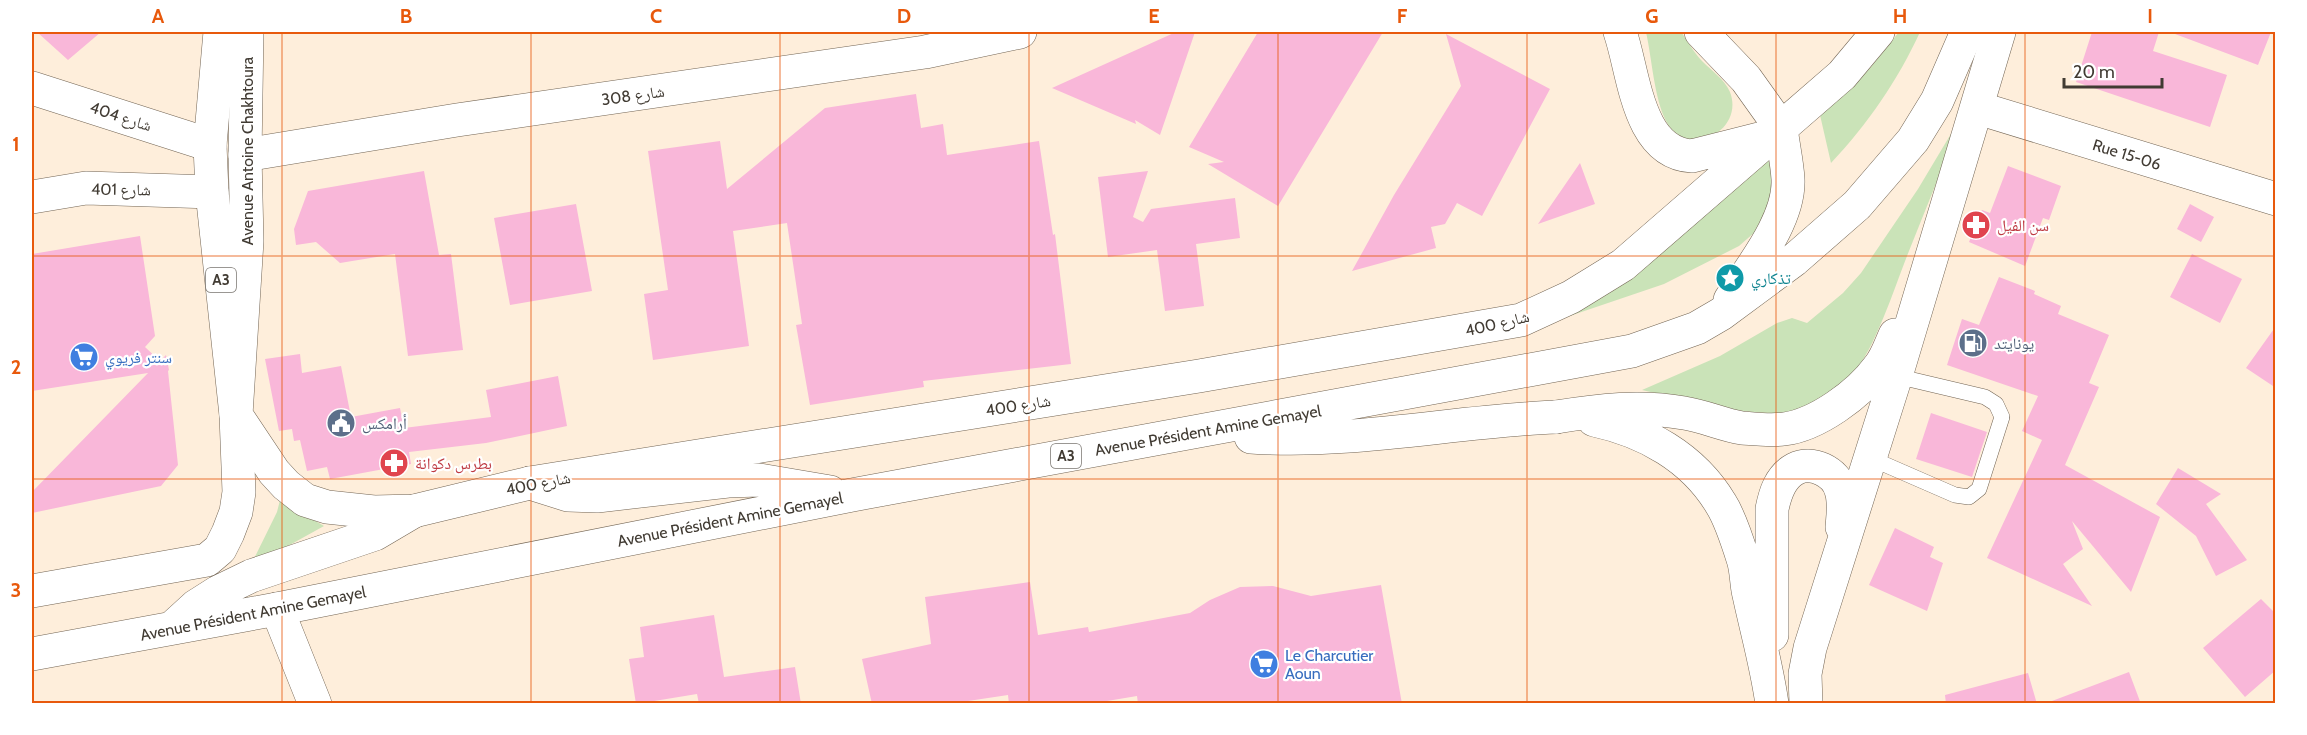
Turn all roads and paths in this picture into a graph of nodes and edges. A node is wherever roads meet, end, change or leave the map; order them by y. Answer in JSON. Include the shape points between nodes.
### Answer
{"nodes":[{"id":1,"x":220,"y":32,"type":"edge"},
{"id":2,"x":247,"y":32,"type":"edge"},
{"id":3,"x":1020,"y":32,"type":"edge"},
{"id":4,"x":1620,"y":32,"type":"edge"},
{"id":5,"x":1878,"y":32,"type":"edge"},
{"id":6,"x":1967,"y":32,"type":"edge"},
{"id":7,"x":1999,"y":32,"type":"edge"},
{"id":8,"x":1706,"y":37,"type":"edge"},
{"id":9,"x":32,"y":88,"type":"edge"},
{"id":10,"x":1978,"y":108,"type":"junction"},
{"id":11,"x":1776,"y":132,"type":"junction"},
{"id":12,"x":210,"y":145,"type":"junction"},
{"id":13,"x":245,"y":155,"type":"junction"},
{"id":14,"x":212,"y":192,"type":"junction"},
{"id":15,"x":32,"y":197,"type":"edge"},
{"id":16,"x":2276,"y":199,"type":"edge"},
{"id":17,"x":1933,"y":255,"type":"junction"},
{"id":18,"x":1721,"y":314,"type":"junction"},
{"id":19,"x":1896,"y":376,"type":"junction"},
{"id":20,"x":236,"y":414,"type":"junction"},
{"id":21,"x":1556,"y":417,"type":"junction"},
{"id":22,"x":1195,"y":433,"type":"junction"},
{"id":23,"x":1870,"y":458,"type":"junction"},
{"id":24,"x":530,"y":483,"type":"junction"},
{"id":25,"x":852,"y":495,"type":"junction"},
{"id":26,"x":414,"y":511,"type":"junction"},
{"id":27,"x":1840,"y":550,"type":"junction"},
{"id":28,"x":32,"y":591,"type":"edge"},
{"id":29,"x":277,"y":609,"type":"junction"},
{"id":30,"x":172,"y":628,"type":"junction"},
{"id":31,"x":32,"y":654,"type":"edge"},
{"id":32,"x":1771,"y":700,"type":"edge"},
{"id":33,"x":315,"y":704,"type":"edge"},
{"id":34,"x":1806,"y":704,"type":"edge"}],
"edges":[{"from":1,"to":12,"type":"main road","number":"A3"},
{"from":2,"to":13,"type":"main road","name":"Avenue Antoine Chakhtoura","number":"A3"},
{"from":3,"to":13,"type":"main road","name":"شارع 308","via":[[925,52]]},
{"from":4,"to":11,"type":"main road","via":[[1644,118],[1659,141],[1680,155],[1706,154]]},
{"from":5,"to":11,"type":"main road","name":"شارع 400","via":[[1842,75]]},
{"from":6,"to":18,"type":"main road","name":"Avenue Président Amine Gemayel","number":"A3","via":[[1936,101],[1913,140],[1887,172],[1827,234]]},
{"from":7,"to":10,"type":"main road"},
{"from":8,"to":11,"type":"main road","via":[[1746,79]]},
{"from":9,"to":12,"type":"main road","name":"شارع 404"},
{"from":10,"to":16,"type":"main road","name":"Rue 15-06"},
{"from":10,"to":17,"type":"main road"},
{"from":11,"to":18,"type":"main road","via":[[1788,180],[1786,200],[1770,238]]},
{"from":11,"to":24,"type":"main road","name":"شارع 400","via":[[1623,265],[1571,297],[1521,320]]},
{"from":12,"to":14,"type":"main road","number":"A3"},
{"from":13,"to":20,"type":"main road","name":"Avenue Antoine Chakhtoura","number":"A3","via":[[247,241]]},
{"from":14,"to":15,"type":"main road","name":"شارع 401","via":[[86,188]]},
{"from":14,"to":20,"type":"main road","number":"A3"},
{"from":17,"to":19,"type":"main road"},
{"from":17,"to":21,"type":"main road","via":[[1880,366],[1842,402],[1805,424],[1784,429],[1740,428],[1684,413],[1640,409]]},
{"from":18,"to":22,"type":"main road","name":"Avenue Président Amine Gemayel","number":"A3","via":[[1697,328],[1632,351]]},
{"from":19,"to":23,"type":"main road"},
{"from":19,"to":23,"type":"lane","via":[[1985,397],[1996,404],[2002,417],[1979,489],[1969,497],[1955,495]]},
{"from":20,"to":26,"type":"main road","name":"شارع 400","via":[[274,472],[305,500],[327,507],[374,512]]},
{"from":20,"to":28,"type":"main road","number":"A3","via":[[239,492],[236,512],[220,549],[207,560]]},
{"from":21,"to":22,"type":"main road","via":[[1275,439]]},
{"from":21,"to":32,"type":"main road","via":[[1587,419],[1637,432],[1694,471],[1722,504],[1744,561]]},
{"from":22,"to":25,"type":"main road","name":"Avenue Président Amine Gemayel","number":"A3"},
{"from":23,"to":27,"type":"main road"},
{"from":24,"to":25,"type":"main road","via":[[568,495],[597,496],[759,480]]},
{"from":24,"to":26,"type":"main road","name":"شارع 400"},
{"from":25,"to":29,"type":"main road","name":"Avenue Président Amine Gemayel","number":"A3"},
{"from":26,"to":30,"type":"main road","via":[[375,534],[251,576],[196,606]]},
{"from":27,"to":32,"type":"main road","via":[[1844,501],[1841,487],[1821,468],[1795,469],[1775,492],[1772,509]]},
{"from":27,"to":34,"type":"main road","via":[[1809,648]]},
{"from":29,"to":30,"type":"main road","name":"Avenue Président Amine Gemayel","number":"A3"},
{"from":29,"to":33,"type":"main road"},
{"from":30,"to":31,"type":"main road","name":"Avenue Président Amine Gemayel","number":"A3"}]}
